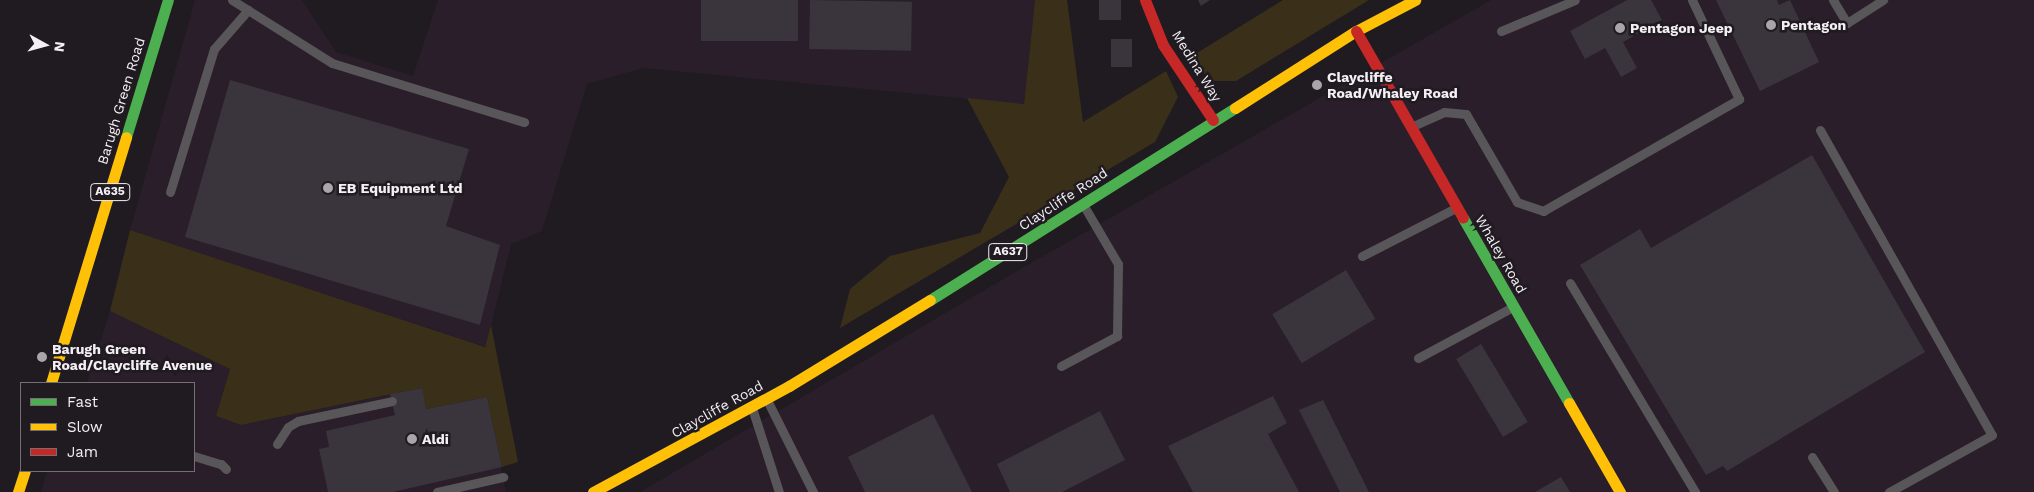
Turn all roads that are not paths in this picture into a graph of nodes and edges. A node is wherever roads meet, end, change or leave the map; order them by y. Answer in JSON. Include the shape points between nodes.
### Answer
{"nodes":[{"id":1,"x":168,"y":0,"type":"edge"},
{"id":2,"x":232,"y":0,"type":"edge"},
{"id":3,"x":1145,"y":0,"type":"edge"},
{"id":4,"x":1415,"y":0,"type":"edge"},
{"id":5,"x":1575,"y":0,"type":"edge"},
{"id":6,"x":1692,"y":0,"type":"edge"},
{"id":7,"x":1833,"y":0,"type":"edge"},
{"id":8,"x":1883,"y":0,"type":"edge"},
{"id":9,"x":248,"y":10,"type":"junction"},
{"id":10,"x":1356,"y":31,"type":"junction"},
{"id":11,"x":1501,"y":31,"type":"dead end"},
{"id":12,"x":1214,"y":120,"type":"junction"},
{"id":13,"x":524,"y":122,"type":"dead end"},
{"id":14,"x":1411,"y":128,"type":"junction"},
{"id":15,"x":1820,"y":130,"type":"dead end"},
{"id":16,"x":170,"y":192,"type":"dead end"},
{"id":17,"x":1083,"y":204,"type":"junction"},
{"id":18,"x":1457,"y":208,"type":"junction"},
{"id":19,"x":1362,"y":256,"type":"dead end"},
{"id":20,"x":1570,"y":283,"type":"dead end"},
{"id":21,"x":1514,"y":307,"type":"junction"},
{"id":22,"x":1418,"y":358,"type":"dead end"},
{"id":23,"x":1061,"y":366,"type":"dead end"},
{"id":24,"x":51,"y":382,"type":"edge"},
{"id":25,"x":766,"y":399,"type":"junction"},
{"id":26,"x":392,"y":401,"type":"dead end"},
{"id":27,"x":752,"y":408,"type":"junction"},
{"id":28,"x":277,"y":444,"type":"dead end"},
{"id":29,"x":195,"y":456,"type":"edge"},
{"id":30,"x":1812,"y":457,"type":"dead end"},
{"id":31,"x":226,"y":470,"type":"dead end"},
{"id":32,"x":25,"y":472,"type":"edge"},
{"id":33,"x":503,"y":477,"type":"dead end"},
{"id":34,"x":18,"y":492,"type":"edge"},
{"id":35,"x":437,"y":492,"type":"edge"},
{"id":36,"x":593,"y":492,"type":"edge"},
{"id":37,"x":779,"y":492,"type":"edge"},
{"id":38,"x":813,"y":492,"type":"edge"},
{"id":39,"x":1620,"y":492,"type":"edge"},
{"id":40,"x":1695,"y":492,"type":"edge"},
{"id":41,"x":1834,"y":492,"type":"edge"},
{"id":42,"x":1889,"y":492,"type":"edge"}],
"edges":[{"from":1,"to":24,"type":"main road","name":"Barugh Green Road","number":"A635"},
{"from":2,"to":9,"type":"lane"},
{"from":3,"to":12,"type":"main road","name":"Medina Way","via":[[1164,46]]},
{"from":4,"to":10,"type":"main road","name":"Claycliffe Road","number":"A637"},
{"from":5,"to":11,"type":"lane"},
{"from":6,"to":14,"type":"lane","via":[[1739,99],[1543,211],[1517,202],[1466,114],[1444,112]]},
{"from":7,"to":8,"type":"lane","via":[[1847,23]]},
{"from":9,"to":13,"type":"lane","via":[[332,63]]},
{"from":9,"to":16,"type":"lane","via":[[214,49]]},
{"from":10,"to":12,"type":"main road","name":"Claycliffe Road","number":"A637"},
{"from":10,"to":14,"type":"main road","name":"Whaley Road"},
{"from":12,"to":17,"type":"main road","name":"Claycliffe Road","number":"A637"},
{"from":14,"to":18,"type":"main road","name":"Whaley Road"},
{"from":15,"to":42,"type":"lane","via":[[1992,435]]},
{"from":17,"to":23,"type":"lane","via":[[1118,264],[1117,336]]},
{"from":17,"to":25,"type":"main road","name":"Claycliffe Road","number":"A637"},
{"from":18,"to":19,"type":"lane"},
{"from":18,"to":21,"type":"main road","name":"Whaley Road"},
{"from":20,"to":40,"type":"lane"},
{"from":21,"to":22,"type":"lane"},
{"from":21,"to":39,"type":"main road","name":"Whaley Road"},
{"from":25,"to":27,"type":"main road","name":"Claycliffe Road","number":"A637"},
{"from":25,"to":38,"type":"lane"},
{"from":26,"to":28,"type":"lane","via":[[298,421],[288,427]]},
{"from":27,"to":36,"type":"main road","name":"Claycliffe Road","number":"A637"},
{"from":27,"to":37,"type":"lane"},
{"from":29,"to":31,"type":"lane","via":[[221,464]]},
{"from":30,"to":41,"type":"lane"},
{"from":32,"to":34,"type":"main road"},
{"from":33,"to":35,"type":"lane"}]}
